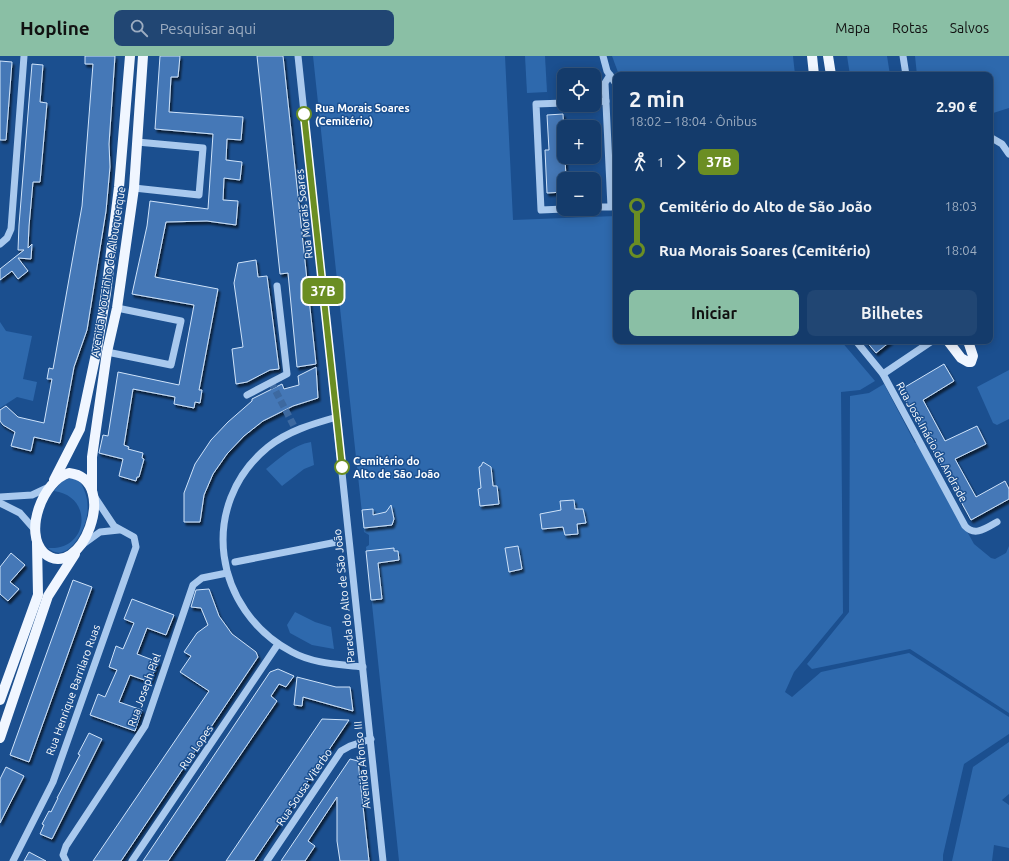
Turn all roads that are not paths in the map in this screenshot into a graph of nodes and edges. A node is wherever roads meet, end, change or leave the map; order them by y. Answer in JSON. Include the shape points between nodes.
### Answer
{"nodes":[{"id":1,"x":24,"y":56,"type":"edge"},
{"id":2,"x":130,"y":56,"type":"edge"},
{"id":3,"x":143,"y":56,"type":"edge"},
{"id":4,"x":298,"y":56,"type":"edge"},
{"id":5,"x":603,"y":56,"type":"edge"},
{"id":6,"x":812,"y":56,"type":"edge"},
{"id":7,"x":828,"y":56,"type":"edge"},
{"id":8,"x":903,"y":56,"type":"edge"},
{"id":9,"x":814,"y":72,"type":"edge"},
{"id":10,"x":831,"y":72,"type":"edge"},
{"id":11,"x":906,"y":72,"type":"edge"},
{"id":12,"x":610,"y":76,"type":"junction"},
{"id":13,"x":613,"y":80,"type":"edge"},
{"id":14,"x":601,"y":101,"type":"edge"},
{"id":15,"x":606,"y":101,"type":"junction"},
{"id":16,"x":557,"y":103,"type":"edge"},
{"id":17,"x":993,"y":139,"type":"edge"},
{"id":18,"x":124,"y":142,"type":"junction"},
{"id":19,"x":137,"y":142,"type":"junction"},
{"id":20,"x":1009,"y":154,"type":"edge"},
{"id":21,"x":119,"y":188,"type":"junction"},
{"id":22,"x":134,"y":188,"type":"junction"},
{"id":23,"x":601,"y":207,"type":"edge"},
{"id":24,"x":557,"y":209,"type":"edge"},
{"id":25,"x":0,"y":244,"type":"edge"},
{"id":26,"x":277,"y":286,"type":"dead end"},
{"id":27,"x":104,"y":305,"type":"junction"},
{"id":28,"x":117,"y":308,"type":"junction"},
{"id":29,"x":858,"y":344,"type":"edge"},
{"id":30,"x":928,"y":344,"type":"edge"},
{"id":31,"x":950,"y":344,"type":"edge"},
{"id":32,"x":969,"y":344,"type":"edge"},
{"id":33,"x":97,"y":349,"type":"junction"},
{"id":34,"x":107,"y":352,"type":"junction"},
{"id":35,"x":883,"y":374,"type":"junction"},
{"id":36,"x":247,"y":395,"type":"dead end"},
{"id":37,"x":337,"y":417,"type":"junction"},
{"id":38,"x":52,"y":483,"type":"junction"},
{"id":39,"x":93,"y":493,"type":"junction"},
{"id":40,"x":0,"y":497,"type":"edge"},
{"id":41,"x":0,"y":503,"type":"edge"},
{"id":42,"x":997,"y":522,"type":"dead end"},
{"id":43,"x":121,"y":530,"type":"junction"},
{"id":44,"x":37,"y":535,"type":"junction"},
{"id":45,"x":337,"y":542,"type":"dead end"},
{"id":46,"x":78,"y":550,"type":"junction"},
{"id":47,"x":235,"y":562,"type":"dead end"},
{"id":48,"x":227,"y":573,"type":"junction"},
{"id":49,"x":278,"y":644,"type":"junction"},
{"id":50,"x":363,"y":667,"type":"junction"},
{"id":51,"x":0,"y":700,"type":"edge"},
{"id":52,"x":0,"y":738,"type":"edge"},
{"id":53,"x":371,"y":739,"type":"junction"},
{"id":54,"x":13,"y":861,"type":"edge"},
{"id":55,"x":66,"y":861,"type":"edge"},
{"id":56,"x":132,"y":861,"type":"edge"},
{"id":57,"x":268,"y":861,"type":"edge"},
{"id":58,"x":383,"y":861,"type":"edge"}],
"edges":[{"from":1,"to":25,"type":"street","via":[[11,229],[7,238]]},
{"from":2,"to":18,"type":"main road","name":"Avenida Mouzinho de Albuquerque"},
{"from":3,"to":19,"type":"main road","name":"Avenida Mouzinho de Albuquerque"},
{"from":4,"to":37,"type":"street","name":"Rua Morais Soares"},
{"from":5,"to":12,"type":"street"},
{"from":6,"to":9,"type":"main road"},
{"from":7,"to":10,"type":"main road"},
{"from":8,"to":11,"type":"street"},
{"from":12,"to":13,"type":"street"},
{"from":12,"to":15,"type":"street","via":[[605,83]]},
{"from":14,"to":15,"type":"street"},
{"from":15,"to":23,"type":"street","via":[[611,207]]},
{"from":16,"to":24,"type":"street","via":[[536,104],[541,210]]},
{"from":17,"to":20,"type":"street","via":[[1002,144]]},
{"from":18,"to":19,"type":"main road"},
{"from":18,"to":21,"type":"main road","name":"Avenida Mouzinho de Albuquerque"},
{"from":19,"to":22,"type":"main road","name":"Avenida Mouzinho de Albuquerque"},
{"from":19,"to":22,"type":"street","via":[[203,148],[199,195]]},
{"from":21,"to":22,"type":"main road"},
{"from":21,"to":27,"type":"main road","name":"Avenida Mouzinho de Albuquerque"},
{"from":22,"to":28,"type":"main road","name":"Avenida Mouzinho de Albuquerque"},
{"from":26,"to":36,"type":"street","via":[[287,374]]},
{"from":27,"to":28,"type":"main road"},
{"from":27,"to":33,"type":"main road","name":"Avenida Mouzinho de Albuquerque"},
{"from":28,"to":34,"type":"main road","name":"Avenida Mouzinho de Albuquerque"},
{"from":28,"to":34,"type":"street","via":[[181,321],[171,365]]},
{"from":29,"to":35,"type":"street","name":"Rua José Inácio de Andrade"},
{"from":30,"to":35,"type":"street"},
{"from":31,"to":32,"type":"main road","via":[[961,358],[970,362],[973,356]]},
{"from":33,"to":34,"type":"main road"},
{"from":33,"to":38,"type":"main road","name":"Avenida Mouzinho de Albuquerque","via":[[80,429]]},
{"from":34,"to":39,"type":"main road","name":"Avenida Mouzinho de Albuquerque","via":[[92,457]]},
{"from":35,"to":42,"type":"street","name":"Rua José Inácio de Andrade","via":[[965,526],[975,532]]},
{"from":37,"to":48,"type":"street","name":"Parada do Alto de São João","via":[[286,435],[264,450],[246,470],[232,496],[226,516],[223,551]]},
{"from":37,"to":50,"type":"street","name":"Parada do Alto de São João"},
{"from":38,"to":39,"type":"main road","via":[[64,474],[76,474],[87,481]]},
{"from":38,"to":40,"type":"street","via":[[32,495]]},
{"from":38,"to":44,"type":"main road","via":[[38,512]]},
{"from":39,"to":43,"type":"street","name":"Rua Henrique Barrilaro Ruas","via":[[112,524]]},
{"from":39,"to":46,"type":"main road","via":[[92,519]]},
{"from":41,"to":44,"type":"street","via":[[20,513],[33,526]]},
{"from":43,"to":46,"type":"street","via":[[100,532]]},
{"from":43,"to":54,"type":"street","name":"Rua Henrique Barrilaro Ruas","via":[[134,537],[136,547],[53,782]]},
{"from":44,"to":46,"type":"main road","via":[[42,550],[49,556],[60,559]]},
{"from":44,"to":51,"type":"main road","via":[[38,594]]},
{"from":45,"to":47,"type":"street","name":"Parada do Alto de São João"},
{"from":46,"to":52,"type":"main road","via":[[48,596]]},
{"from":48,"to":49,"type":"street","name":"Parada do Alto de São João","via":[[235,595],[248,616]]},
{"from":48,"to":55,"type":"street","name":"Rua Joseph Piel","via":[[202,578],[193,585],[145,726],[66,846],[63,855]]},
{"from":49,"to":50,"type":"street","name":"Parada do Alto de São João","via":[[293,653],[319,662]]},
{"from":49,"to":56,"type":"street","name":"Rua Lopes"},
{"from":50,"to":53,"type":"street","name":"Avenida Afonso III"},
{"from":53,"to":57,"type":"street","name":"Rua Sousa Viterbo","via":[[342,751]]},
{"from":53,"to":58,"type":"street","name":"Avenida Afonso III"}]}
